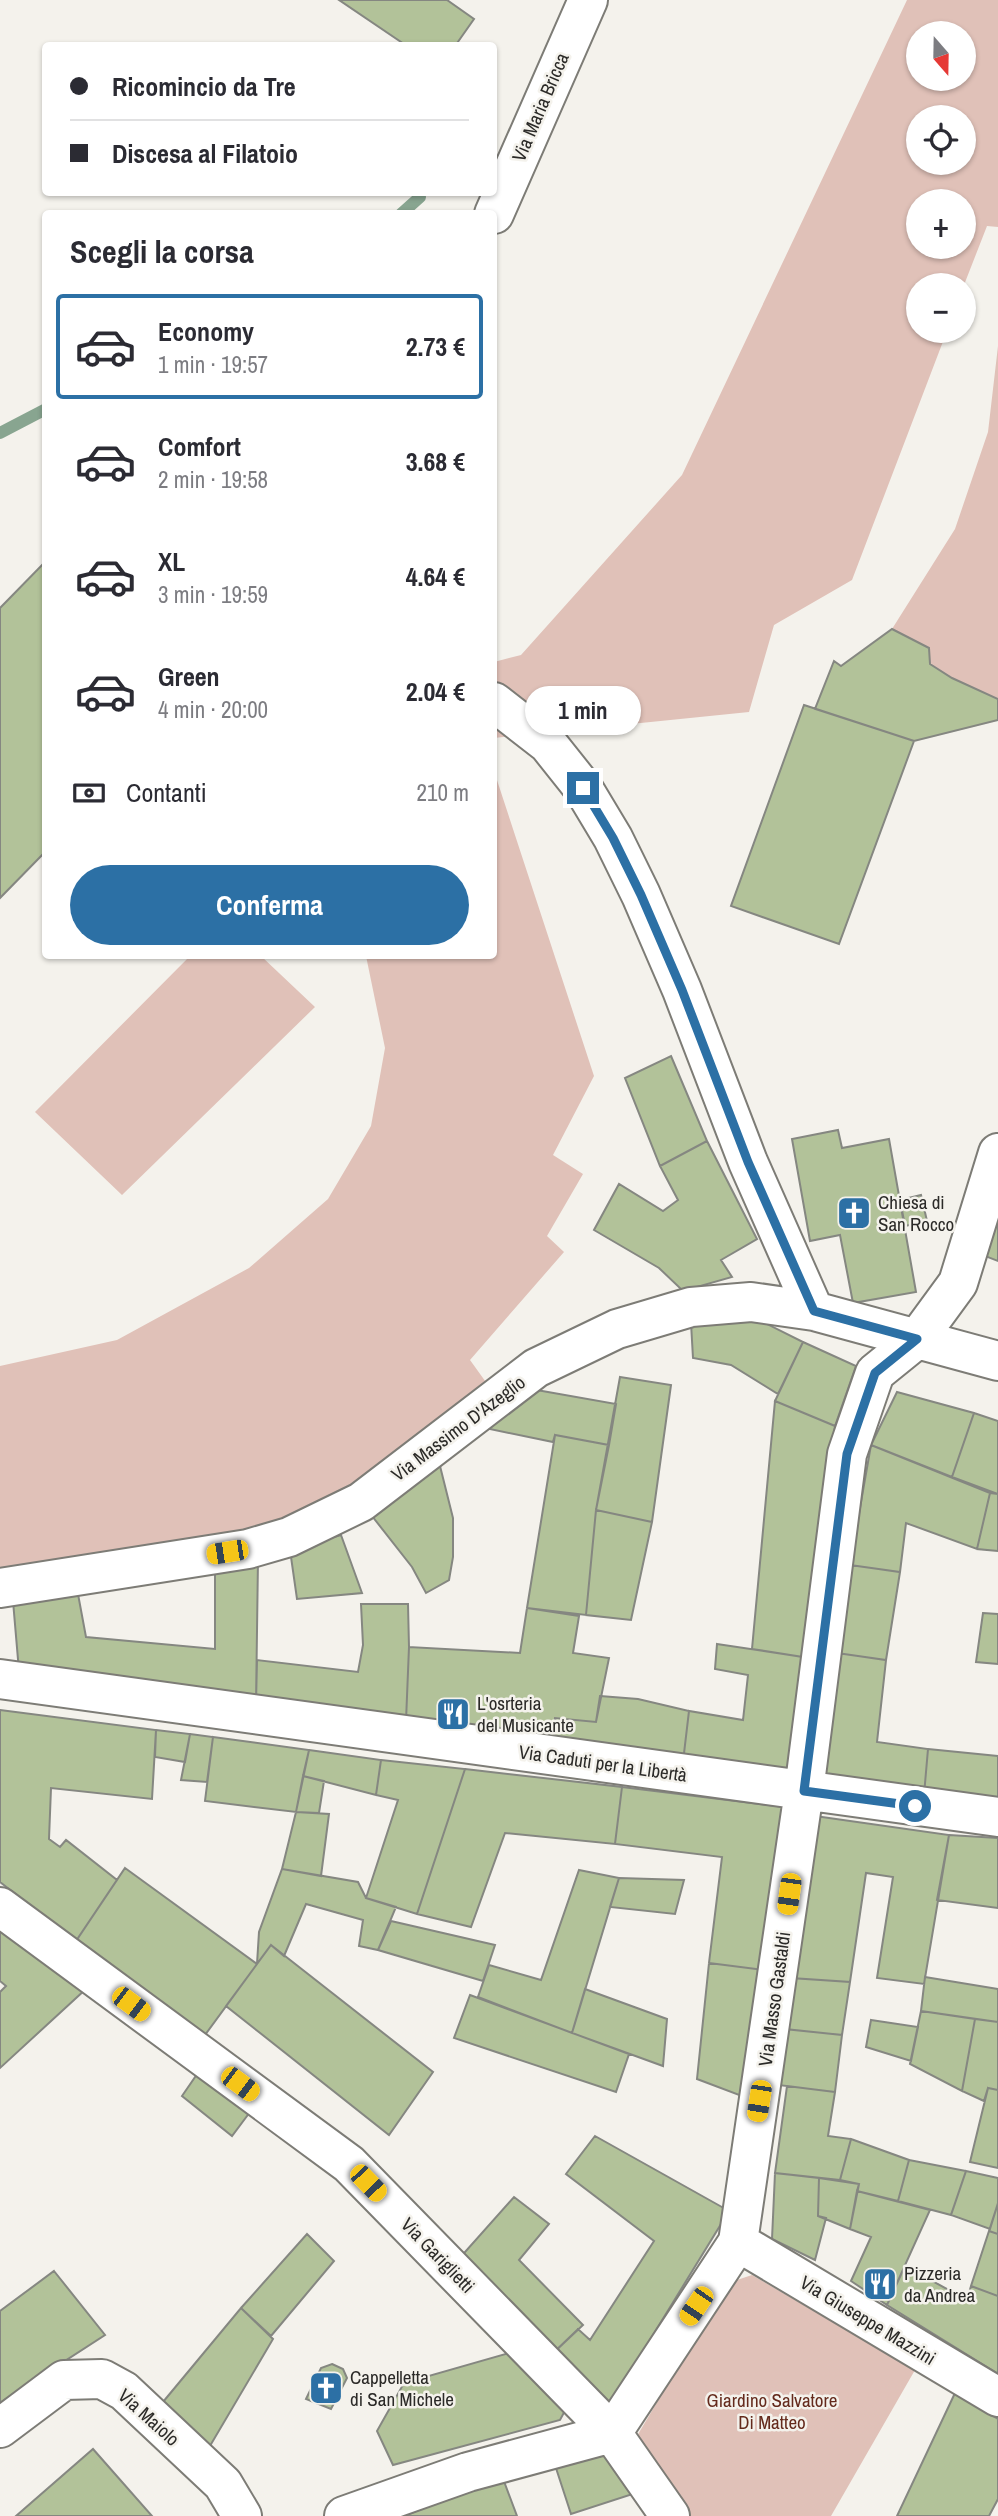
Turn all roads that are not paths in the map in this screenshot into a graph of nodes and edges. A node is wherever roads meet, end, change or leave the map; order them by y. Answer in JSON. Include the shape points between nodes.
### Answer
{"nodes":[{"id":1,"x":588,"y":0,"type":"edge"},
{"id":2,"x":496,"y":210,"type":"edge"},
{"id":3,"x":497,"y":704,"type":"edge"},
{"id":4,"x":998,"y":1153,"type":"edge"},
{"id":5,"x":814,"y":1311,"type":"junction"},
{"id":6,"x":917,"y":1339,"type":"junction"},
{"id":7,"x":998,"y":1361,"type":"edge"},
{"id":8,"x":0,"y":1588,"type":"edge"},
{"id":9,"x":0,"y":1679,"type":"edge"},
{"id":10,"x":804,"y":1791,"type":"junction"},
{"id":11,"x":998,"y":1817,"type":"edge"},
{"id":12,"x":0,"y":1907,"type":"edge"},
{"id":13,"x":738,"y":2242,"type":"junction"},
{"id":14,"x":998,"y":2397,"type":"edge"},
{"id":15,"x":0,"y":2428,"type":"edge"},
{"id":16,"x":612,"y":2433,"type":"junction"},
{"id":17,"x":242,"y":2516,"type":"edge"},
{"id":18,"x":344,"y":2516,"type":"edge"},
{"id":19,"x":670,"y":2516,"type":"edge"}],
"edges":[{"from":1,"to":2,"type":"street","name":"Via Maria Bricca"},
{"from":3,"to":5,"type":"street","via":[[548,744],[583,788],[613,838],[682,990],[748,1162]]},
{"from":4,"to":6,"type":"street","name":"Via Masso Gastaldi","via":[[958,1283]]},
{"from":5,"to":6,"type":"street","name":"Via Massimo D'Azeglio"},
{"from":5,"to":8,"type":"street","name":"Via Massimo D'Azeglio","via":[[751,1302],[691,1307],[617,1329],[536,1368],[361,1502],[289,1537],[248,1549]]},
{"from":6,"to":7,"type":"street","name":"Via Massimo D'Azeglio"},
{"from":6,"to":10,"type":"street","name":"Via Masso Gastaldi","via":[[875,1373],[847,1454]]},
{"from":9,"to":10,"type":"street","name":"Via Caduti per la Libertà"},
{"from":10,"to":11,"type":"street","name":"Via Caduti per la Libertà"},
{"from":10,"to":13,"type":"street","name":"Via Masso Gastaldi"},
{"from":12,"to":16,"type":"street","name":"Via Gariglietti","via":[[349,2164]]},
{"from":13,"to":14,"type":"street","name":"Via Giuseppe Mazzini"},
{"from":13,"to":16,"type":"street","name":"Via Masso Gastaldi"},
{"from":15,"to":17,"type":"street","name":"Via Maiolo","via":[[64,2380],[102,2379],[124,2391],[223,2484]]},
{"from":16,"to":18,"type":"street","via":[[468,2472]]},
{"from":16,"to":19,"type":"street","name":"Via Gariglietti"}]}
